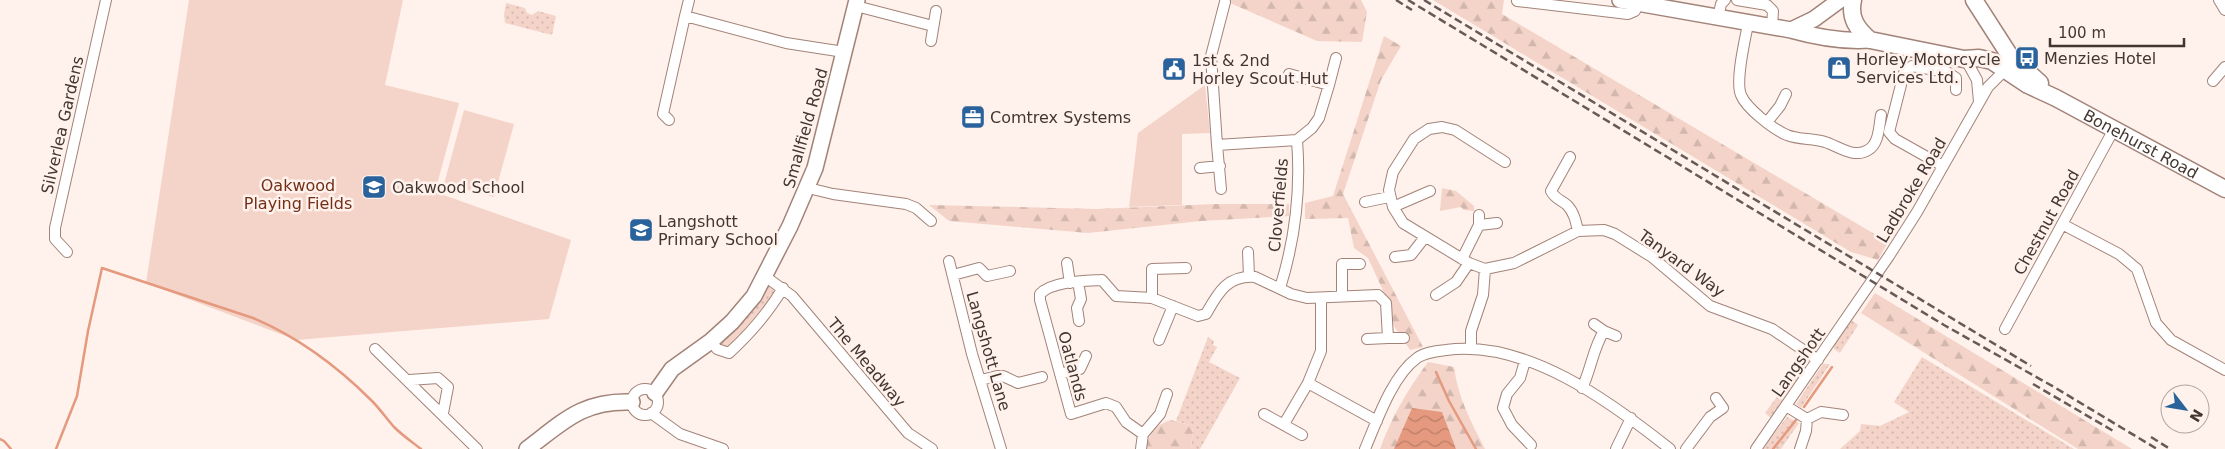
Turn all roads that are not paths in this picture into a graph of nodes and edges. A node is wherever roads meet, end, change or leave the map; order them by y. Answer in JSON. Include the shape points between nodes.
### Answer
{"nodes":[{"id":1,"x":106,"y":0,"type":"edge"},
{"id":2,"x":689,"y":0,"type":"edge"},
{"id":3,"x":1620,"y":0,"type":"edge"},
{"id":4,"x":1725,"y":0,"type":"edge"},
{"id":5,"x":1737,"y":0,"type":"edge"},
{"id":6,"x":1840,"y":0,"type":"edge"},
{"id":7,"x":1853,"y":0,"type":"edge"},
{"id":8,"x":1974,"y":0,"type":"edge"},
{"id":9,"x":2219,"y":0,"type":"edge"},
{"id":10,"x":1517,"y":1,"type":"edge"},
{"id":11,"x":1225,"y":2,"type":"dead end"},
{"id":12,"x":856,"y":3,"type":"edge"},
{"id":13,"x":1638,"y":3,"type":"junction"},
{"id":14,"x":1660,"y":3,"type":"edge"},
{"id":15,"x":1985,"y":8,"type":"edge"},
{"id":16,"x":936,"y":10,"type":"dead end"},
{"id":17,"x":2225,"y":10,"type":"edge"},
{"id":18,"x":685,"y":16,"type":"junction"},
{"id":19,"x":1718,"y":18,"type":"junction"},
{"id":20,"x":1814,"y":19,"type":"junction"},
{"id":21,"x":1748,"y":24,"type":"junction"},
{"id":22,"x":933,"y":26,"type":"junction"},
{"id":23,"x":1772,"y":27,"type":"junction"},
{"id":24,"x":1791,"y":30,"type":"junction"},
{"id":25,"x":1991,"y":30,"type":"junction"},
{"id":26,"x":1820,"y":36,"type":"junction"},
{"id":27,"x":1870,"y":40,"type":"junction"},
{"id":28,"x":931,"y":41,"type":"dead end"},
{"id":29,"x":844,"y":52,"type":"junction"},
{"id":30,"x":1336,"y":58,"type":"dead end"},
{"id":31,"x":1973,"y":59,"type":"junction"},
{"id":32,"x":2008,"y":63,"type":"junction"},
{"id":33,"x":2225,"y":67,"type":"edge"},
{"id":34,"x":1289,"y":74,"type":"dead end"},
{"id":35,"x":2214,"y":81,"type":"dead end"},
{"id":36,"x":1329,"y":85,"type":"junction"},
{"id":37,"x":1956,"y":90,"type":"dead end"},
{"id":38,"x":1786,"y":94,"type":"dead end"},
{"id":39,"x":1979,"y":102,"type":"junction"},
{"id":40,"x":1881,"y":116,"type":"dead end"},
{"id":41,"x":666,"y":117,"type":"dead end"},
{"id":42,"x":1768,"y":121,"type":"junction"},
{"id":43,"x":2114,"y":130,"type":"junction"},
{"id":44,"x":1297,"y":140,"type":"junction"},
{"id":45,"x":1217,"y":145,"type":"junction"},
{"id":46,"x":1570,"y":157,"type":"dead end"},
{"id":47,"x":1505,"y":162,"type":"dead end"},
{"id":48,"x":1220,"y":166,"type":"junction"},
{"id":49,"x":1943,"y":166,"type":"junction"},
{"id":50,"x":1200,"y":168,"type":"dead end"},
{"id":51,"x":808,"y":188,"type":"junction"},
{"id":52,"x":1221,"y":188,"type":"dead end"},
{"id":53,"x":2225,"y":189,"type":"edge"},
{"id":54,"x":1430,"y":192,"type":"dead end"},
{"id":55,"x":1389,"y":196,"type":"junction"},
{"id":56,"x":1365,"y":202,"type":"dead end"},
{"id":57,"x":1393,"y":207,"type":"junction"},
{"id":58,"x":931,"y":221,"type":"dead end"},
{"id":59,"x":1497,"y":223,"type":"dead end"},
{"id":60,"x":2062,"y":224,"type":"junction"},
{"id":61,"x":1578,"y":231,"type":"junction"},
{"id":62,"x":1425,"y":238,"type":"junction"},
{"id":63,"x":67,"y":252,"type":"dead end"},
{"id":64,"x":1248,"y":252,"type":"dead end"},
{"id":65,"x":1395,"y":257,"type":"dead end"},
{"id":66,"x":948,"y":261,"type":"dead end"},
{"id":67,"x":1466,"y":261,"type":"junction"},
{"id":68,"x":1067,"y":263,"type":"dead end"},
{"id":69,"x":1360,"y":264,"type":"dead end"},
{"id":70,"x":1186,"y":268,"type":"dead end"},
{"id":71,"x":1485,"y":269,"type":"junction"},
{"id":72,"x":1010,"y":271,"type":"dead end"},
{"id":73,"x":952,"y":275,"type":"junction"},
{"id":74,"x":1249,"y":276,"type":"junction"},
{"id":75,"x":766,"y":277,"type":"junction"},
{"id":76,"x":1074,"y":282,"type":"junction"},
{"id":77,"x":783,"y":288,"type":"junction"},
{"id":78,"x":1280,"y":288,"type":"junction"},
{"id":79,"x":1866,"y":292,"type":"joint"},
{"id":80,"x":1436,"y":295,"type":"dead end"},
{"id":81,"x":1342,"y":296,"type":"junction"},
{"id":82,"x":1152,"y":298,"type":"junction"},
{"id":83,"x":1321,"y":298,"type":"junction"},
{"id":84,"x":1173,"y":306,"type":"junction"},
{"id":85,"x":1079,"y":322,"type":"dead end"},
{"id":86,"x":1594,"y":324,"type":"dead end"},
{"id":87,"x":2004,"y":329,"type":"dead end"},
{"id":88,"x":1604,"y":332,"type":"junction"},
{"id":89,"x":1616,"y":336,"type":"dead end"},
{"id":90,"x":1388,"y":338,"type":"junction"},
{"id":91,"x":1404,"y":338,"type":"dead end"},
{"id":92,"x":1367,"y":339,"type":"dead end"},
{"id":93,"x":1159,"y":340,"type":"dead end"},
{"id":94,"x":711,"y":341,"type":"junction"},
{"id":95,"x":1470,"y":348,"type":"junction"},
{"id":96,"x":375,"y":349,"type":"dead end"},
{"id":97,"x":1086,"y":356,"type":"dead end"},
{"id":98,"x":1818,"y":360,"type":"junction"},
{"id":99,"x":1525,"y":361,"type":"junction"},
{"id":100,"x":2225,"y":370,"type":"edge"},
{"id":101,"x":1060,"y":374,"type":"junction"},
{"id":102,"x":1042,"y":377,"type":"dead end"},
{"id":103,"x":409,"y":380,"type":"junction"},
{"id":104,"x":981,"y":380,"type":"junction"},
{"id":105,"x":1308,"y":383,"type":"junction"},
{"id":106,"x":1582,"y":388,"type":"junction"},
{"id":107,"x":655,"y":393,"type":"junction"},
{"id":108,"x":1167,"y":394,"type":"dead end"},
{"id":109,"x":1716,"y":398,"type":"dead end"},
{"id":110,"x":632,"y":402,"type":"junction"},
{"id":111,"x":1786,"y":406,"type":"junction"},
{"id":112,"x":651,"y":413,"type":"junction"},
{"id":113,"x":443,"y":414,"type":"junction"},
{"id":114,"x":1264,"y":414,"type":"dead end"},
{"id":115,"x":1843,"y":415,"type":"dead end"},
{"id":116,"x":1631,"y":418,"type":"junction"},
{"id":117,"x":1807,"y":419,"type":"junction"},
{"id":118,"x":1377,"y":421,"type":"junction"},
{"id":119,"x":1284,"y":424,"type":"junction"},
{"id":120,"x":1144,"y":434,"type":"junction"},
{"id":121,"x":1302,"y":435,"type":"dead end"},
{"id":122,"x":1532,"y":444,"type":"edge"},
{"id":123,"x":477,"y":449,"type":"edge"},
{"id":124,"x":527,"y":449,"type":"edge"},
{"id":125,"x":723,"y":449,"type":"edge"},
{"id":126,"x":932,"y":449,"type":"edge"},
{"id":127,"x":1002,"y":449,"type":"edge"},
{"id":128,"x":1141,"y":449,"type":"edge"},
{"id":129,"x":1365,"y":449,"type":"edge"},
{"id":130,"x":1616,"y":449,"type":"edge"},
{"id":131,"x":1670,"y":449,"type":"edge"},
{"id":132,"x":1686,"y":449,"type":"edge"},
{"id":133,"x":1756,"y":449,"type":"edge"},
{"id":134,"x":1800,"y":449,"type":"edge"}],
"edges":[{"from":1,"to":63,"type":"street","name":"Silverlea Gardens","via":[[54,228],[55,239]]},
{"from":2,"to":18,"type":"street"},
{"from":3,"to":13,"type":"street"},
{"from":4,"to":19,"type":"street"},
{"from":5,"to":23,"type":"street","via":[[1767,5],[1773,11]]},
{"from":6,"to":20,"type":"street"},
{"from":7,"to":27,"type":"main road","via":[[1851,8],[1855,24]]},
{"from":8,"to":15,"type":"main road","name":"Bonehurst Road"},
{"from":9,"to":17,"type":"street"},
{"from":10,"to":13,"type":"street","via":[[1628,14]]},
{"from":11,"to":45,"type":"street","via":[[1211,56]]},
{"from":12,"to":22,"type":"street"},
{"from":12,"to":29,"type":"street","name":"Smallfield Road"},
{"from":13,"to":14,"type":"street"},
{"from":14,"to":19,"type":"street"},
{"from":15,"to":25,"type":"main road","name":"Bonehurst Road"},
{"from":16,"to":22,"type":"street"},
{"from":18,"to":29,"type":"street","via":[[786,43]]},
{"from":18,"to":41,"type":"street"},
{"from":19,"to":21,"type":"street"},
{"from":20,"to":24,"type":"street"},
{"from":20,"to":26,"type":"street"},
{"from":21,"to":23,"type":"street"},
{"from":21,"to":42,"type":"street","via":[[1739,89],[1749,107]]},
{"from":22,"to":28,"type":"street"},
{"from":23,"to":24,"type":"street"},
{"from":24,"to":26,"type":"street"},
{"from":25,"to":31,"type":"main road","via":[[1989,47]]},
{"from":25,"to":32,"type":"main road","name":"Bonehurst Road"},
{"from":26,"to":27,"type":"street"},
{"from":27,"to":31,"type":"main road","name":"Bonehurst Road"},
{"from":29,"to":51,"type":"street","name":"Smallfield Road"},
{"from":30,"to":36,"type":"street"},
{"from":31,"to":32,"type":"main road","name":"Bonehurst Road"},
{"from":31,"to":39,"type":"street"},
{"from":32,"to":39,"type":"street","name":"Ladbroke Road"},
{"from":32,"to":43,"type":"main road","name":"Bonehurst Road","via":[[2028,85]]},
{"from":33,"to":35,"type":"street"},
{"from":34,"to":36,"type":"street"},
{"from":36,"to":44,"type":"street","via":[[1319,118]]},
{"from":37,"to":49,"type":"street","via":[[1956,78],[1947,72],[1912,66],[1904,73],[1890,132],[1895,139]]},
{"from":38,"to":42,"type":"street"},
{"from":39,"to":49,"type":"street","name":"Ladbroke Road"},
{"from":40,"to":42,"type":"street","via":[[1876,140],[1870,149],[1860,153],[1822,141],[1787,135]]},
{"from":43,"to":53,"type":"main road","name":"Bonehurst Road"},
{"from":43,"to":60,"type":"street","name":"Chestnut Road"},
{"from":44,"to":45,"type":"street","name":"Cloverfields"},
{"from":44,"to":78,"type":"street","name":"Cloverfields","via":[[1298,179],[1293,240]]},
{"from":45,"to":48,"type":"street"},
{"from":46,"to":61,"type":"street","via":[[1551,191],[1573,212]]},
{"from":47,"to":55,"type":"street","via":[[1455,130],[1429,129],[1414,139],[1401,159],[1390,181]]},
{"from":48,"to":50,"type":"street"},
{"from":48,"to":52,"type":"street"},
{"from":49,"to":79,"type":"street","name":"Ladbroke Road"},
{"from":51,"to":58,"type":"street","via":[[906,204]]},
{"from":51,"to":75,"type":"street","name":"Smallfield Road"},
{"from":54,"to":57,"type":"street"},
{"from":55,"to":56,"type":"street"},
{"from":55,"to":57,"type":"street","name":"Tanyard Way"},
{"from":57,"to":62,"type":"street","name":"Tanyard Way","via":[[1404,223]]},
{"from":59,"to":67,"type":"street","via":[[1479,220]]},
{"from":60,"to":87,"type":"street","name":"Chestnut Road"},
{"from":60,"to":100,"type":"street","via":[[2125,258],[2140,275],[2152,314],[2164,333]]},
{"from":61,"to":71,"type":"street","name":"Tanyard Way","via":[[1514,263]]},
{"from":61,"to":98,"type":"street","name":"Tanyard Way","via":[[1593,229],[1615,234],[1652,257],[1710,306],[1772,329]]},
{"from":62,"to":65,"type":"street","via":[[1411,255]]},
{"from":62,"to":67,"type":"street","name":"Tanyard Way"},
{"from":64,"to":74,"type":"street"},
{"from":66,"to":73,"type":"street","name":"Langshott Lane"},
{"from":67,"to":71,"type":"street","name":"Tanyard Way"},
{"from":67,"to":80,"type":"street","via":[[1456,282]]},
{"from":68,"to":76,"type":"street"},
{"from":69,"to":81,"type":"street","via":[[1342,264]]},
{"from":70,"to":82,"type":"street","via":[[1152,269]]},
{"from":71,"to":95,"type":"street","via":[[1483,295],[1471,331]]},
{"from":72,"to":73,"type":"street","via":[[987,276],[979,268]]},
{"from":73,"to":104,"type":"street","name":"Langshott Lane"},
{"from":74,"to":78,"type":"street"},
{"from":74,"to":84,"type":"street","via":[[1224,286],[1203,316]]},
{"from":75,"to":77,"type":"street","name":"The Meadway"},
{"from":75,"to":94,"type":"street","name":"Smallfield Road","via":[[748,304]]},
{"from":76,"to":82,"type":"street","via":[[1102,280],[1116,296]]},
{"from":76,"to":85,"type":"street","via":[[1081,299],[1077,308]]},
{"from":76,"to":101,"type":"street","name":"Oatlands","via":[[1043,290],[1040,294]]},
{"from":77,"to":94,"type":"street","via":[[770,310],[729,353],[717,349]]},
{"from":77,"to":126,"type":"street","name":"The Meadway","via":[[903,427]]},
{"from":78,"to":83,"type":"street","via":[[1299,296]]},
{"from":79,"to":98,"type":"street","name":"Langshott"},
{"from":81,"to":83,"type":"street"},
{"from":81,"to":90,"type":"street","via":[[1378,295],[1383,298]]},
{"from":82,"to":84,"type":"street"},
{"from":83,"to":105,"type":"street","via":[[1321,351]]},
{"from":84,"to":93,"type":"street"},
{"from":86,"to":88,"type":"street"},
{"from":88,"to":89,"type":"street"},
{"from":88,"to":106,"type":"street"},
{"from":90,"to":91,"type":"street"},
{"from":90,"to":92,"type":"street"},
{"from":94,"to":107,"type":"street","name":"Smallfield Road","via":[[678,364]]},
{"from":95,"to":99,"type":"street"},
{"from":95,"to":118,"type":"street","via":[[1436,351],[1417,358],[1394,387]]},
{"from":96,"to":103,"type":"street"},
{"from":97,"to":101,"type":"street","via":[[1080,369]]},
{"from":98,"to":111,"type":"street","name":"Langshott"},
{"from":99,"to":106,"type":"street"},
{"from":99,"to":122,"type":"street","via":[[1520,378],[1507,394],[1503,408],[1512,425]]},
{"from":101,"to":120,"type":"street","name":"Oatlands","via":[[1071,414],[1106,403],[1116,407],[1126,422]]},
{"from":102,"to":104,"type":"street","via":[[1018,383],[997,376]]},
{"from":103,"to":113,"type":"street"},
{"from":103,"to":113,"type":"street","via":[[438,378],[448,387]]},
{"from":104,"to":127,"type":"street","name":"Langshott Lane"},
{"from":105,"to":118,"type":"street"},
{"from":105,"to":119,"type":"street"},
{"from":106,"to":116,"type":"street"},
{"from":107,"to":110,"type":"street","via":[[642,389]]},
{"from":107,"to":112,"type":"street","via":[[658,406]]},
{"from":108,"to":120,"type":"street","via":[[1160,414]]},
{"from":109,"to":132,"type":"street","via":[[1723,408],[1710,417]]},
{"from":110,"to":112,"type":"street","via":[[640,413]]},
{"from":110,"to":124,"type":"street","via":[[593,405],[574,413]]},
{"from":111,"to":117,"type":"street"},
{"from":111,"to":133,"type":"street","name":"Langshott"},
{"from":112,"to":125,"type":"street","via":[[680,434]]},
{"from":113,"to":123,"type":"street"},
{"from":114,"to":119,"type":"street"},
{"from":115,"to":117,"type":"street","via":[[1821,412]]},
{"from":116,"to":130,"type":"street"},
{"from":116,"to":131,"type":"street"},
{"from":117,"to":134,"type":"street"},
{"from":118,"to":129,"type":"street"},
{"from":119,"to":121,"type":"street"},
{"from":120,"to":128,"type":"street"}]}
